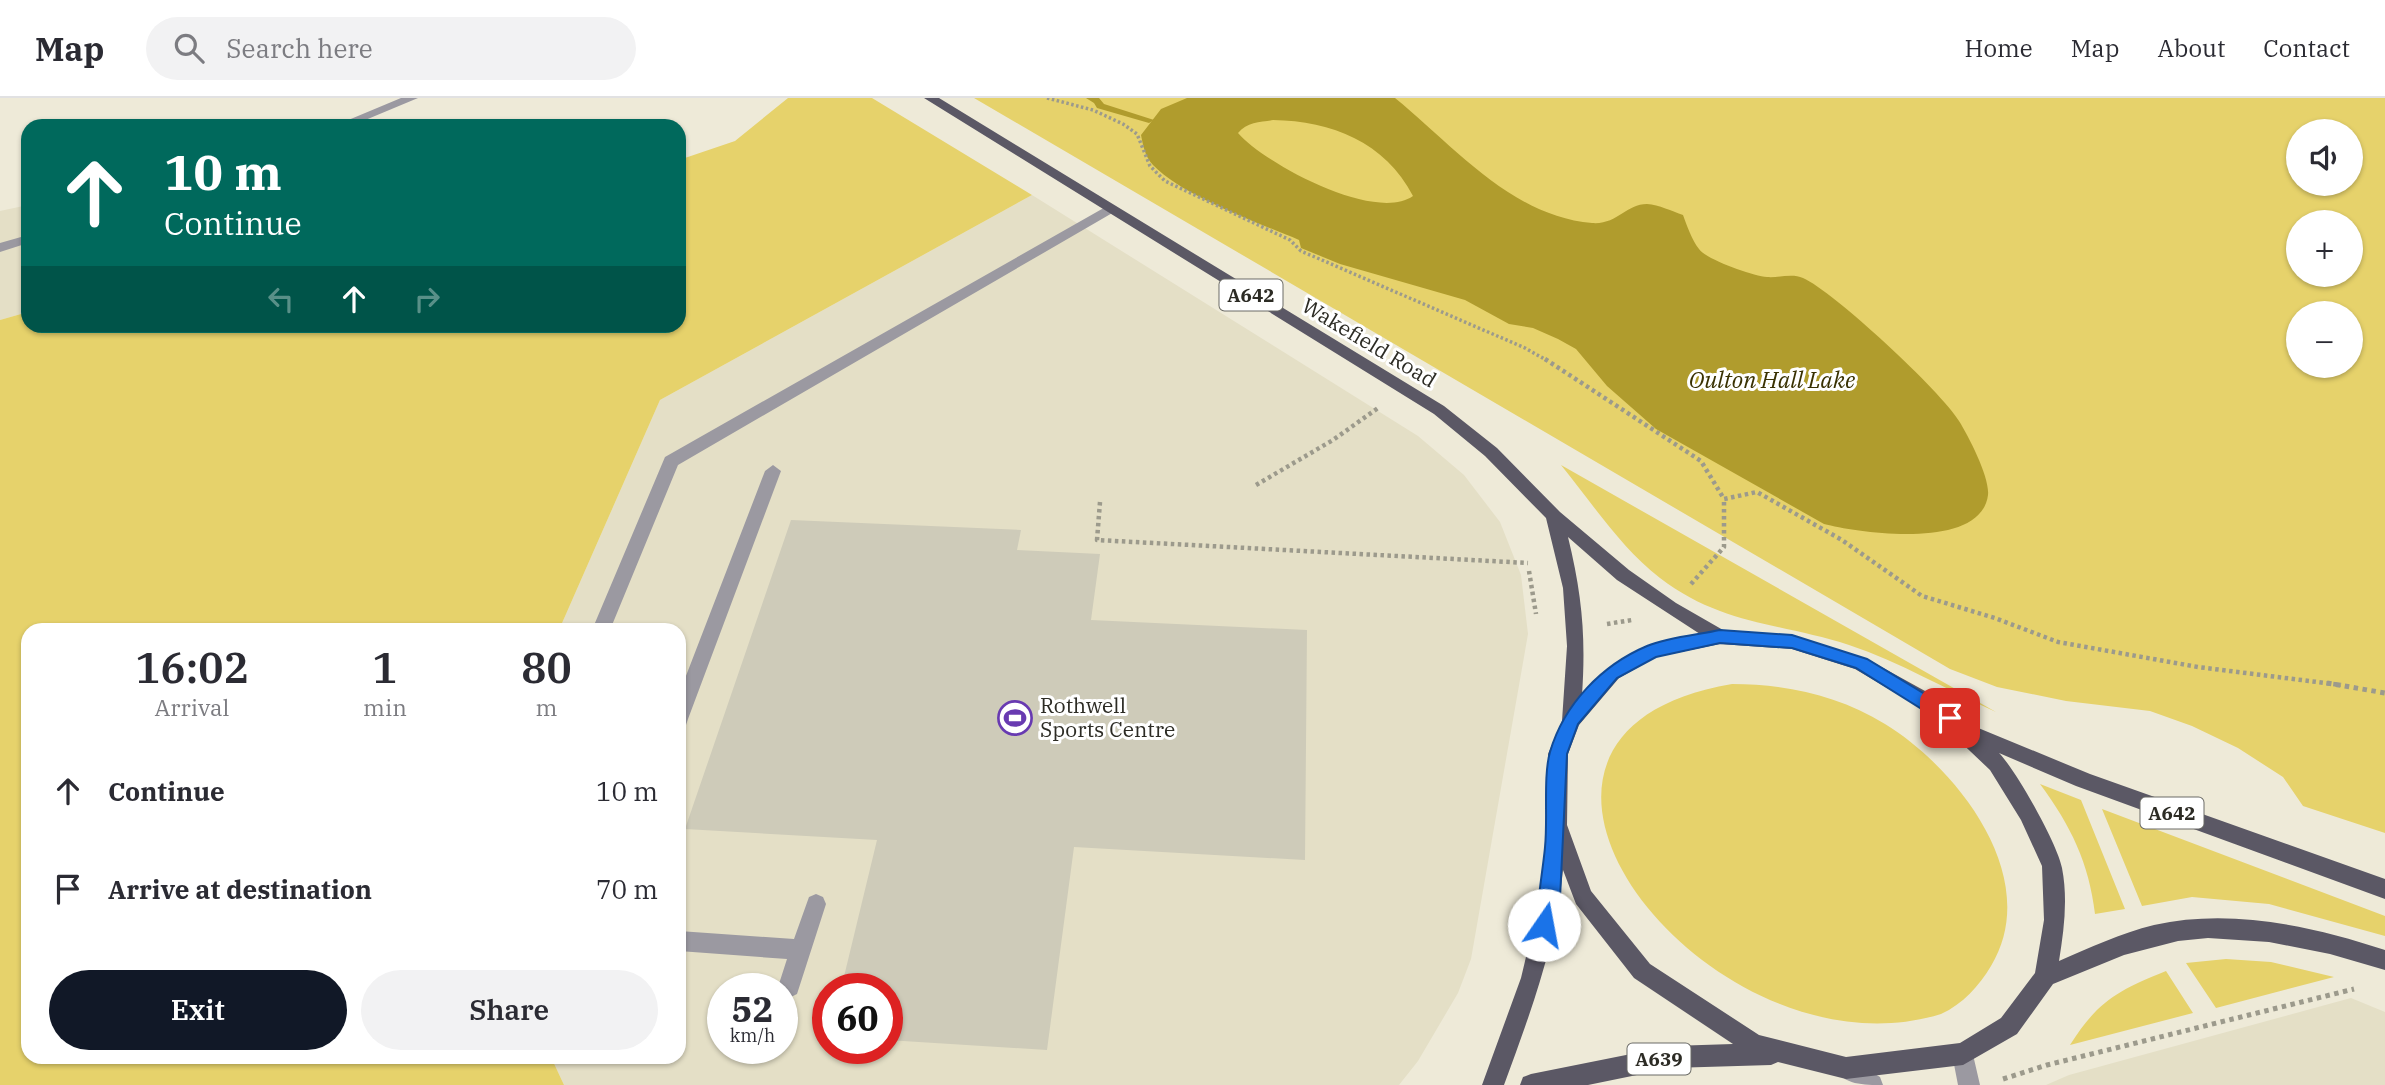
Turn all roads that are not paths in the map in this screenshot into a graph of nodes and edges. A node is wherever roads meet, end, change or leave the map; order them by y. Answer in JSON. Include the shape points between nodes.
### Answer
{"nodes":[{"id":1,"x":412,"y":98,"type":"edge"},
{"id":2,"x":930,"y":98,"type":"edge"},
{"id":3,"x":369,"y":115,"type":"junction"},
{"id":4,"x":358,"y":119,"type":"edge"},
{"id":5,"x":374,"y":119,"type":"edge"},
{"id":6,"x":1109,"y":209,"type":"junction"},
{"id":7,"x":21,"y":241,"type":"edge"},
{"id":8,"x":0,"y":248,"type":"edge"},
{"id":9,"x":774,"y":471,"type":"dead end"},
{"id":10,"x":1554,"y":516,"type":"junction"},
{"id":11,"x":604,"y":623,"type":"edge"},
{"id":12,"x":1720,"y":637,"type":"junction"},
{"id":13,"x":686,"y":701,"type":"edge"},
{"id":14,"x":1571,"y":720,"type":"junction"},
{"id":15,"x":1963,"y":729,"type":"junction"},
{"id":16,"x":1557,"y":825,"type":"junction"},
{"id":17,"x":2385,"y":889,"type":"edge"},
{"id":18,"x":816,"y":904,"type":"dead end"},
{"id":19,"x":686,"y":942,"type":"edge"},
{"id":20,"x":801,"y":950,"type":"junction"},
{"id":21,"x":2385,"y":960,"type":"edge"},
{"id":22,"x":794,"y":973,"type":"edge"},
{"id":23,"x":2045,"y":977,"type":"junction"},
{"id":24,"x":1789,"y":1054,"type":"junction"},
{"id":25,"x":1963,"y":1054,"type":"junction"},
{"id":26,"x":1846,"y":1068,"type":"junction"},
{"id":27,"x":1493,"y":1085,"type":"edge"},
{"id":28,"x":1531,"y":1085,"type":"edge"},
{"id":29,"x":1872,"y":1085,"type":"edge"},
{"id":30,"x":1969,"y":1085,"type":"edge"}],
"edges":[{"from":1,"to":3,"type":"lane"},
{"from":2,"to":6,"type":"main road","name":"Wakefield Road","number":"A642"},
{"from":3,"to":4,"type":"lane"},
{"from":3,"to":5,"type":"lane"},
{"from":6,"to":10,"type":"main road","name":"Wakefield Road","number":"A642","via":[[1439,410],[1491,453]]},
{"from":6,"to":11,"type":"lane","via":[[671,461]]},
{"from":7,"to":8,"type":"lane"},
{"from":9,"to":13,"type":"lane"},
{"from":10,"to":12,"type":"main road","number":"A642","via":[[1623,575]]},
{"from":10,"to":14,"type":"main road","number":"A642","via":[[1576,620]]},
{"from":12,"to":14,"type":"main road","number":"A642","via":[[1652,651],[1612,673]]},
{"from":12,"to":15,"type":"main road","number":"A642","via":[[1792,642],[1861,663],[1938,708]]},
{"from":14,"to":16,"type":"main road","number":"A642","via":[[1558,754]]},
{"from":15,"to":17,"type":"main road","number":"A642","via":[[2083,780]]},
{"from":15,"to":23,"type":"main road","number":"A642","via":[[1997,764],[2028,814],[2052,866],[2055,920]]},
{"from":16,"to":24,"type":"main road","number":"A642","via":[[1583,897],[1642,971],[1754,1045]]},
{"from":16,"to":27,"type":"main road","via":[[1550,898],[1532,978]]},
{"from":18,"to":20,"type":"lane"},
{"from":19,"to":20,"type":"lane"},
{"from":20,"to":22,"type":"lane"},
{"from":21,"to":23,"type":"main road","via":[[2274,932],[2214,929],[2152,936]]},
{"from":23,"to":25,"type":"main road","number":"A642","via":[[2008,1026]]},
{"from":24,"to":26,"type":"main road","number":"A642"},
{"from":24,"to":28,"type":"main road","number":"A639","via":[[1671,1057]]},
{"from":25,"to":26,"type":"main road","number":"A642"},
{"from":25,"to":30,"type":"lane"},
{"from":26,"to":29,"type":"lane"}]}
